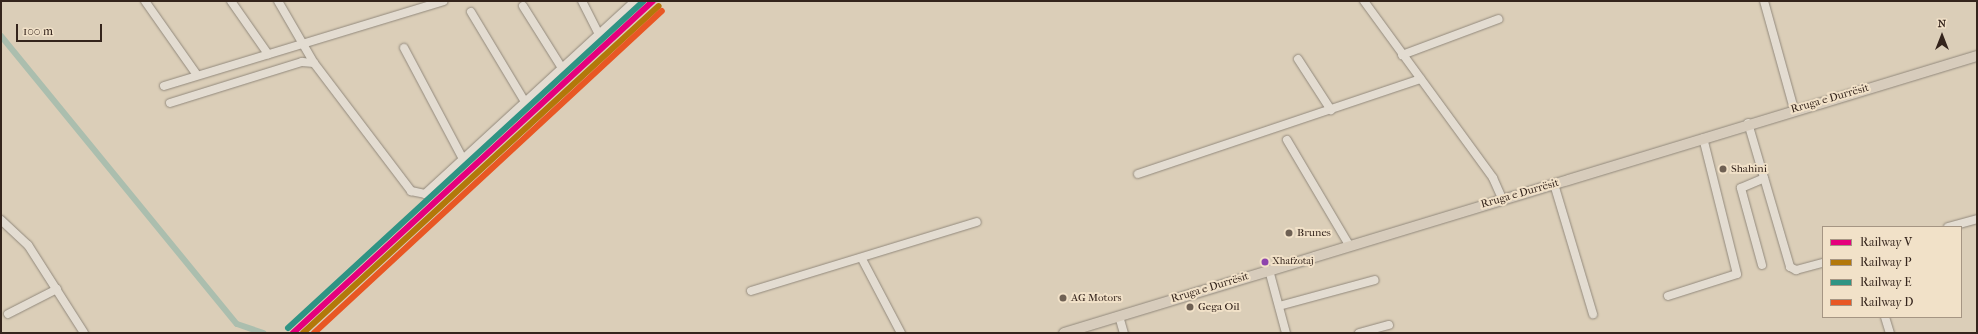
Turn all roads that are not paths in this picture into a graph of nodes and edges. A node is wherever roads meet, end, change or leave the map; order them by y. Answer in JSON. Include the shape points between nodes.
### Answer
{"nodes":[{"id":1,"x":145,"y":1,"type":"edge"},
{"id":2,"x":231,"y":1,"type":"edge"},
{"id":3,"x":278,"y":1,"type":"edge"},
{"id":4,"x":443,"y":1,"type":"edge"},
{"id":5,"x":582,"y":1,"type":"edge"},
{"id":6,"x":636,"y":1,"type":"edge"},
{"id":7,"x":1364,"y":1,"type":"edge"},
{"id":8,"x":1764,"y":1,"type":"edge"},
{"id":9,"x":422,"y":4,"type":"edge"},
{"id":10,"x":523,"y":6,"type":"dead end"},
{"id":11,"x":471,"y":12,"type":"dead end"},
{"id":12,"x":1499,"y":20,"type":"dead end"},
{"id":13,"x":599,"y":34,"type":"junction"},
{"id":14,"x":306,"y":43,"type":"junction"},
{"id":15,"x":404,"y":48,"type":"dead end"},
{"id":16,"x":268,"y":54,"type":"junction"},
{"id":17,"x":1402,"y":55,"type":"junction"},
{"id":18,"x":1977,"y":56,"type":"edge"},
{"id":19,"x":1298,"y":59,"type":"dead end"},
{"id":20,"x":314,"y":63,"type":"junction"},
{"id":21,"x":562,"y":68,"type":"junction"},
{"id":22,"x":197,"y":75,"type":"junction"},
{"id":23,"x":1420,"y":79,"type":"junction"},
{"id":24,"x":164,"y":86,"type":"dead end"},
{"id":25,"x":525,"y":102,"type":"junction"},
{"id":26,"x":170,"y":103,"type":"dead end"},
{"id":27,"x":1794,"y":109,"type":"junction"},
{"id":28,"x":1331,"y":110,"type":"junction"},
{"id":29,"x":1748,"y":123,"type":"junction"},
{"id":30,"x":1703,"y":138,"type":"junction"},
{"id":31,"x":1287,"y":140,"type":"dead end"},
{"id":32,"x":463,"y":159,"type":"junction"},
{"id":33,"x":1138,"y":174,"type":"dead end"},
{"id":34,"x":1764,"y":178,"type":"junction"},
{"id":35,"x":1554,"y":184,"type":"junction"},
{"id":36,"x":1502,"y":198,"type":"junction"},
{"id":37,"x":1977,"y":219,"type":"edge"},
{"id":38,"x":1,"y":220,"type":"edge"},
{"id":39,"x":977,"y":222,"type":"dead end"},
{"id":40,"x":1952,"y":226,"type":"edge"},
{"id":41,"x":1349,"y":245,"type":"junction"},
{"id":42,"x":862,"y":259,"type":"junction"},
{"id":43,"x":1822,"y":263,"type":"edge"},
{"id":44,"x":1762,"y":266,"type":"dead end"},
{"id":45,"x":1269,"y":270,"type":"junction"},
{"id":46,"x":1375,"y":280,"type":"dead end"},
{"id":47,"x":57,"y":289,"type":"junction"},
{"id":48,"x":751,"y":291,"type":"dead end"},
{"id":49,"x":1668,"y":296,"type":"dead end"},
{"id":50,"x":1279,"y":306,"type":"junction"},
{"id":51,"x":8,"y":314,"type":"dead end"},
{"id":52,"x":1593,"y":314,"type":"dead end"},
{"id":53,"x":1119,"y":316,"type":"junction"},
{"id":54,"x":1885,"y":318,"type":"edge"},
{"id":55,"x":1389,"y":325,"type":"dead end"},
{"id":56,"x":84,"y":333,"type":"edge"},
{"id":57,"x":901,"y":333,"type":"edge"},
{"id":58,"x":1064,"y":333,"type":"edge"},
{"id":59,"x":1124,"y":333,"type":"edge"},
{"id":60,"x":1286,"y":333,"type":"edge"},
{"id":61,"x":1359,"y":333,"type":"edge"},
{"id":62,"x":1890,"y":333,"type":"edge"}],
"edges":[{"from":1,"to":22,"type":"street"},
{"from":2,"to":16,"type":"street"},
{"from":3,"to":14,"type":"street"},
{"from":4,"to":9,"type":"street"},
{"from":5,"to":13,"type":"street"},
{"from":6,"to":13,"type":"street"},
{"from":7,"to":17,"type":"street"},
{"from":8,"to":27,"type":"street"},
{"from":9,"to":14,"type":"street"},
{"from":10,"to":21,"type":"street"},
{"from":11,"to":25,"type":"street"},
{"from":12,"to":17,"type":"street"},
{"from":13,"to":21,"type":"street"},
{"from":14,"to":16,"type":"street"},
{"from":14,"to":20,"type":"street"},
{"from":15,"to":32,"type":"street"},
{"from":16,"to":22,"type":"street"},
{"from":17,"to":23,"type":"street"},
{"from":18,"to":27,"type":"main road","name":"Rruga e Durrësit"},
{"from":19,"to":28,"type":"street"},
{"from":20,"to":26,"type":"street","via":[[302,62]]},
{"from":20,"to":32,"type":"street","via":[[321,68],[411,191],[425,194]]},
{"from":21,"to":25,"type":"street"},
{"from":22,"to":24,"type":"street"},
{"from":23,"to":28,"type":"street"},
{"from":23,"to":36,"type":"street","via":[[1493,178]]},
{"from":25,"to":32,"type":"street"},
{"from":27,"to":29,"type":"main road","name":"Rruga e Durrësit"},
{"from":28,"to":33,"type":"street"},
{"from":29,"to":30,"type":"main road","name":"Rruga e Durrësit"},
{"from":29,"to":34,"type":"street"},
{"from":30,"to":35,"type":"main road","name":"Rruga e Durrësit"},
{"from":30,"to":49,"type":"street","via":[[1737,274]]},
{"from":31,"to":41,"type":"street"},
{"from":34,"to":43,"type":"street","via":[[1790,267],[1799,270]]},
{"from":34,"to":44,"type":"street","via":[[1741,188]]},
{"from":35,"to":36,"type":"main road","name":"Rruga e Durrësit"},
{"from":35,"to":52,"type":"street"},
{"from":36,"to":41,"type":"main road","name":"Rruga e Durrësit"},
{"from":37,"to":40,"type":"street"},
{"from":38,"to":47,"type":"street","via":[[28,245]]},
{"from":39,"to":42,"type":"street"},
{"from":41,"to":45,"type":"main road","name":"Rruga e Durrësit"},
{"from":42,"to":48,"type":"street"},
{"from":42,"to":57,"type":"street"},
{"from":45,"to":50,"type":"street"},
{"from":45,"to":53,"type":"main road","name":"Rruga e Durrësit"},
{"from":46,"to":50,"type":"street"},
{"from":47,"to":51,"type":"street"},
{"from":47,"to":56,"type":"street"},
{"from":50,"to":60,"type":"street"},
{"from":53,"to":58,"type":"main road","name":"Rruga e Durrësit"},
{"from":53,"to":59,"type":"street"},
{"from":54,"to":62,"type":"street"},
{"from":55,"to":61,"type":"street"}]}
